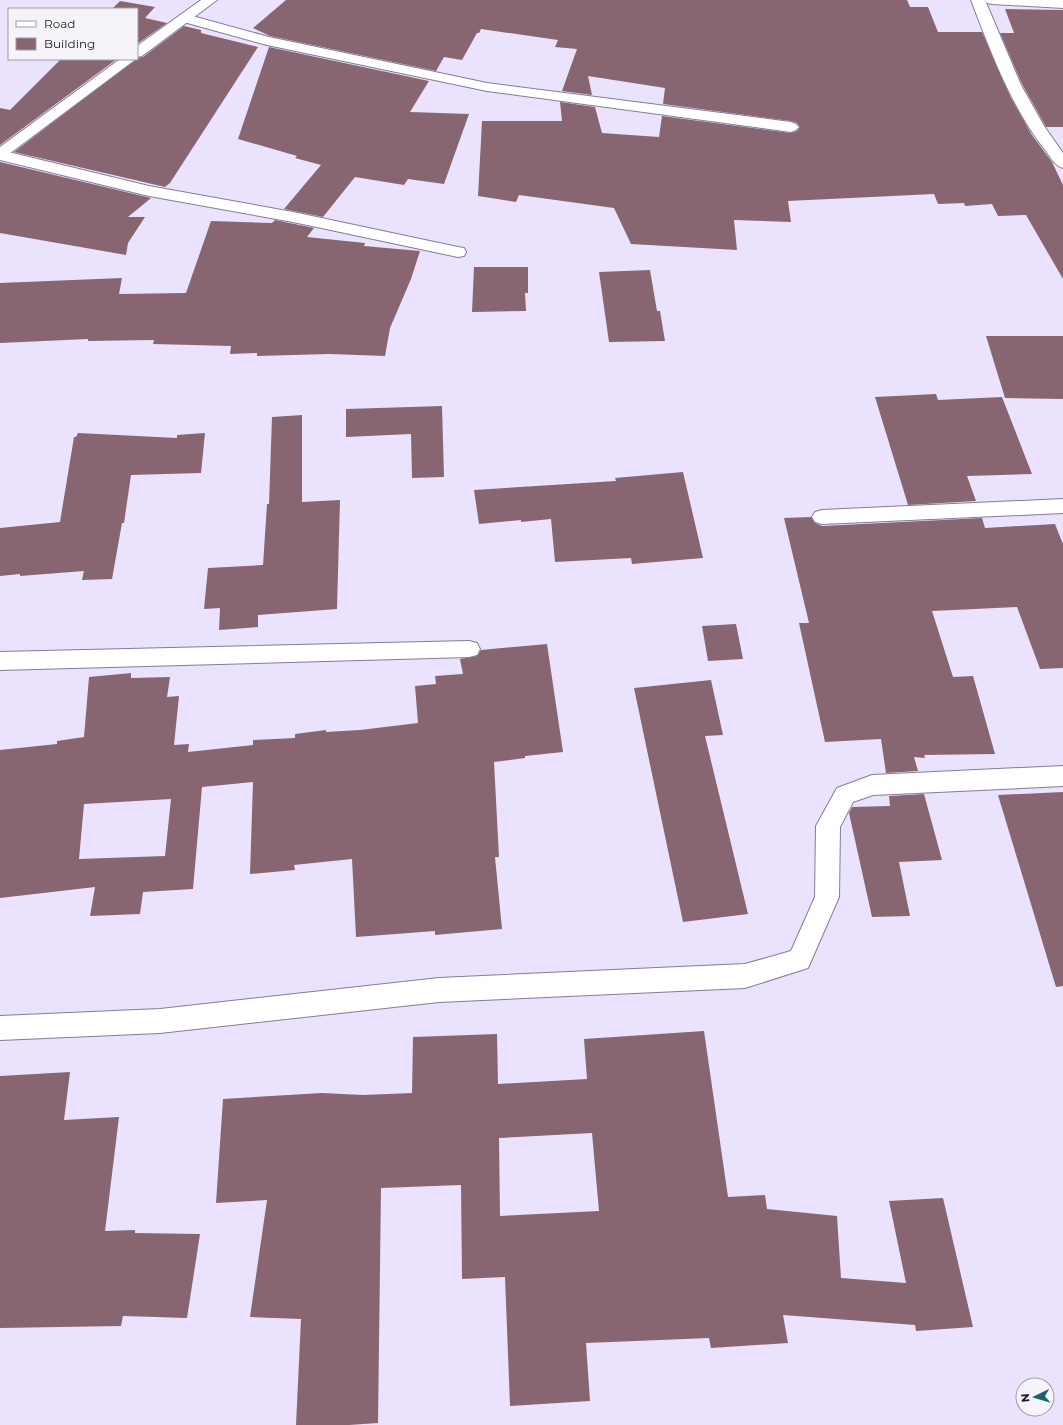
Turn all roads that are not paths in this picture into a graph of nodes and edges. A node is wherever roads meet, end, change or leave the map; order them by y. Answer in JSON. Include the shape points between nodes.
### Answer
{"nodes":[{"id":1,"x":210,"y":0,"type":"edge"},
{"id":2,"x":978,"y":0,"type":"edge"},
{"id":3,"x":992,"y":0,"type":"edge"},
{"id":4,"x":1063,"y":4,"type":"edge"},
{"id":5,"x":185,"y":18,"type":"junction"},
{"id":6,"x":138,"y":52,"type":"edge"},
{"id":7,"x":128,"y":60,"type":"edge"},
{"id":8,"x":791,"y":127,"type":"dead end"},
{"id":9,"x":0,"y":154,"type":"edge"},
{"id":10,"x":1063,"y":163,"type":"edge"},
{"id":11,"x":458,"y":252,"type":"dead end"},
{"id":12,"x":1063,"y":506,"type":"edge"},
{"id":13,"x":822,"y":517,"type":"dead end"},
{"id":14,"x":469,"y":649,"type":"dead end"},
{"id":15,"x":0,"y":661,"type":"edge"},
{"id":16,"x":1063,"y":776,"type":"edge"},
{"id":17,"x":0,"y":1028,"type":"edge"}],
"edges":[{"from":1,"to":5,"type":"street"},
{"from":2,"to":10,"type":"street","via":[[997,50],[1031,118]]},
{"from":3,"to":4,"type":"street"},
{"from":5,"to":6,"type":"street"},
{"from":5,"to":8,"type":"street","via":[[267,41],[487,87]]},
{"from":7,"to":9,"type":"street"},
{"from":9,"to":11,"type":"street","via":[[149,191],[293,217]]},
{"from":12,"to":13,"type":"street"},
{"from":14,"to":15,"type":"street"},
{"from":16,"to":17,"type":"street","via":[[872,785],[845,795],[828,826],[827,897],[799,960],[745,976],[439,990],[160,1021]]}]}
